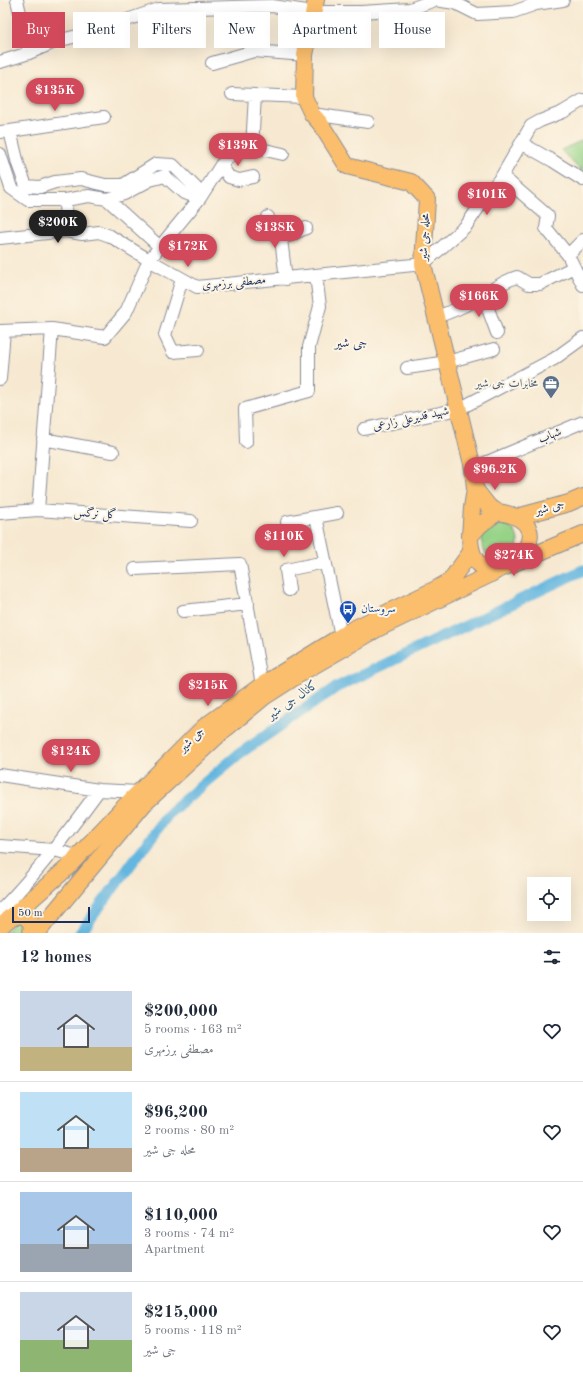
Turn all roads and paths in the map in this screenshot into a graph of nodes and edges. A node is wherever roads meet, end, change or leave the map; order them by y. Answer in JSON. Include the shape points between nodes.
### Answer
{"nodes":[{"id":1,"x":17,"y":0,"type":"edge"},
{"id":2,"x":564,"y":0,"type":"edge"},
{"id":3,"x":315,"y":6,"type":"edge"},
{"id":4,"x":29,"y":53,"type":"junction"},
{"id":5,"x":305,"y":55,"type":"junction"},
{"id":6,"x":0,"y":62,"type":"edge"},
{"id":7,"x":212,"y":62,"type":"dead end"},
{"id":8,"x":232,"y":94,"type":"dead end"},
{"id":9,"x":256,"y":95,"type":"junction"},
{"id":10,"x":304,"y":97,"type":"junction"},
{"id":11,"x":583,"y":100,"type":"edge"},
{"id":12,"x":312,"y":114,"type":"junction"},
{"id":13,"x":104,"y":117,"type":"dead end"},
{"id":14,"x":368,"y":122,"type":"dead end"},
{"id":15,"x":5,"y":132,"type":"edge"},
{"id":16,"x":521,"y":144,"type":"junction"},
{"id":17,"x":252,"y":148,"type":"junction"},
{"id":18,"x":0,"y":154,"type":"edge"},
{"id":19,"x":283,"y":154,"type":"dead end"},
{"id":20,"x":221,"y":165,"type":"junction"},
{"id":21,"x":502,"y":176,"type":"junction"},
{"id":22,"x":253,"y":177,"type":"dead end"},
{"id":23,"x":583,"y":180,"type":"edge"},
{"id":24,"x":200,"y":198,"type":"junction"},
{"id":25,"x":107,"y":199,"type":"junction"},
{"id":26,"x":65,"y":200,"type":"junction"},
{"id":27,"x":268,"y":217,"type":"dead end"},
{"id":28,"x":306,"y":228,"type":"dead end"},
{"id":29,"x":66,"y":231,"type":"junction"},
{"id":30,"x":0,"y":238,"type":"edge"},
{"id":31,"x":281,"y":239,"type":"junction"},
{"id":32,"x":583,"y":240,"type":"edge"},
{"id":33,"x":160,"y":247,"type":"junction"},
{"id":34,"x":568,"y":254,"type":"junction"},
{"id":35,"x":149,"y":260,"type":"junction"},
{"id":36,"x":423,"y":264,"type":"junction"},
{"id":37,"x":574,"y":267,"type":"junction"},
{"id":38,"x":316,"y":276,"type":"junction"},
{"id":39,"x":182,"y":279,"type":"junction"},
{"id":40,"x":286,"y":279,"type":"junction"},
{"id":41,"x":583,"y":285,"type":"edge"},
{"id":42,"x":483,"y":295,"type":"junction"},
{"id":43,"x":436,"y":317,"type":"junction"},
{"id":44,"x":52,"y":329,"type":"junction"},
{"id":45,"x":2,"y":331,"type":"edge"},
{"id":46,"x":497,"y":333,"type":"dead end"},
{"id":47,"x":583,"y":338,"type":"edge"},
{"id":48,"x":494,"y":349,"type":"dead end"},
{"id":49,"x":198,"y":350,"type":"dead end"},
{"id":50,"x":447,"y":362,"type":"junction"},
{"id":51,"x":407,"y":368,"type":"dead end"},
{"id":52,"x":0,"y":379,"type":"edge"},
{"id":53,"x":459,"y":409,"type":"junction"},
{"id":54,"x":583,"y":422,"type":"edge"},
{"id":55,"x":364,"y":429,"type":"dead end"},
{"id":56,"x":43,"y":439,"type":"junction"},
{"id":57,"x":246,"y":442,"type":"dead end"},
{"id":58,"x":113,"y":452,"type":"dead end"},
{"id":59,"x":473,"y":468,"type":"junction"},
{"id":60,"x":475,"y":489,"type":"junction"},
{"id":61,"x":583,"y":497,"type":"edge"},
{"id":62,"x":38,"y":510,"type":"junction"},
{"id":63,"x":498,"y":512,"type":"junction"},
{"id":64,"x":0,"y":513,"type":"edge"},
{"id":65,"x":337,"y":513,"type":"dead end"},
{"id":66,"x":316,"y":517,"type":"junction"},
{"id":67,"x":517,"y":517,"type":"junction"},
{"id":68,"x":191,"y":520,"type":"dead end"},
{"id":69,"x":287,"y":522,"type":"dead end"},
{"id":70,"x":583,"y":534,"type":"edge"},
{"id":71,"x":471,"y":544,"type":"junction"},
{"id":72,"x":518,"y":560,"type":"junction"},
{"id":73,"x":325,"y":562,"type":"junction"},
{"id":74,"x":135,"y":569,"type":"dead end"},
{"id":75,"x":498,"y":570,"type":"junction"},
{"id":76,"x":289,"y":590,"type":"dead end"},
{"id":77,"x":248,"y":604,"type":"junction"},
{"id":78,"x":183,"y":611,"type":"dead end"},
{"id":79,"x":341,"y":636,"type":"junction"},
{"id":80,"x":262,"y":685,"type":"junction"},
{"id":81,"x":0,"y":775,"type":"edge"},
{"id":82,"x":99,"y":790,"type":"junction"},
{"id":83,"x":139,"y":792,"type":"junction"},
{"id":84,"x":0,"y":846,"type":"edge"},
{"id":85,"x":54,"y":850,"type":"junction"},
{"id":86,"x":77,"y":856,"type":"junction"},
{"id":87,"x":3,"y":918,"type":"edge"},
{"id":88,"x":31,"y":933,"type":"edge"},
{"id":89,"x":37,"y":933,"type":"edge"}],
"edges":[{"from":1,"to":4,"type":"street"},
{"from":2,"to":3,"type":"street","via":[[536,4],[513,12],[477,14],[455,3],[435,0],[410,9],[361,12]]},
{"from":3,"to":4,"type":"street","via":[[159,8],[89,33],[57,41]]},
{"from":3,"to":5,"type":"main road","name":"محله جی شیر"},
{"from":4,"to":6,"type":"street"},
{"from":5,"to":7,"type":"street","via":[[254,51]]},
{"from":5,"to":10,"type":"main road","name":"محله جی شیر"},
{"from":8,"to":9,"type":"street"},
{"from":9,"to":10,"type":"street"},
{"from":9,"to":17,"type":"street"},
{"from":10,"to":12,"type":"main road","name":"محله جی شیر"},
{"from":11,"to":16,"type":"street","via":[[531,126]]},
{"from":12,"to":14,"type":"street"},
{"from":12,"to":36,"type":"main road","name":"محله جی شیر","via":[[348,166],[411,182],[427,199]]},
{"from":13,"to":15,"type":"street"},
{"from":15,"to":24,"type":"street","via":[[26,186],[40,187],[55,182],[81,179],[105,185],[123,185],[156,164],[173,165],[196,188]]},
{"from":16,"to":21,"type":"street"},
{"from":16,"to":23,"type":"street"},
{"from":17,"to":19,"type":"street"},
{"from":17,"to":20,"type":"street","via":[[238,148]]},
{"from":18,"to":26,"type":"street","via":[[11,188],[28,200]]},
{"from":20,"to":22,"type":"street","via":[[229,177],[239,180]]},
{"from":20,"to":24,"type":"street"},
{"from":21,"to":34,"type":"street","via":[[548,216],[546,228]]},
{"from":21,"to":36,"type":"street","via":[[466,226]]},
{"from":24,"to":25,"type":"street","via":[[184,193],[165,176]]},
{"from":24,"to":33,"type":"street"},
{"from":25,"to":26,"type":"street","via":[[88,196]]},
{"from":25,"to":33,"type":"street"},
{"from":26,"to":29,"type":"street"},
{"from":27,"to":31,"type":"street","via":[[269,229]]},
{"from":28,"to":31,"type":"street"},
{"from":29,"to":30,"type":"street","name":"مصطفی برزمهری"},
{"from":29,"to":35,"type":"street","name":"مصطفی برزمهری","via":[[105,234]]},
{"from":31,"to":40,"type":"street"},
{"from":32,"to":34,"type":"street"},
{"from":33,"to":35,"type":"street"},
{"from":34,"to":37,"type":"street"},
{"from":35,"to":39,"type":"street","name":"مصطفی برزمهری"},
{"from":35,"to":44,"type":"street","via":[[126,312],[105,337]]},
{"from":36,"to":38,"type":"street","name":"مصطفی برزمهری"},
{"from":36,"to":43,"type":"main road","name":"محله جی شیر"},
{"from":37,"to":41,"type":"street"},
{"from":37,"to":42,"type":"street","via":[[540,284],[529,284],[517,277]]},
{"from":38,"to":40,"type":"street","name":"مصطفی برزمهری"},
{"from":38,"to":57,"type":"street","via":[[320,306],[309,347],[309,391],[245,409]]},
{"from":39,"to":40,"type":"street","name":"مصطفی برزمهری","via":[[197,287]]},
{"from":39,"to":49,"type":"street","via":[[164,335],[174,352]]},
{"from":42,"to":43,"type":"street","via":[[454,311]]},
{"from":42,"to":46,"type":"street"},
{"from":43,"to":50,"type":"main road","name":"محله جی شیر"},
{"from":44,"to":45,"type":"street"},
{"from":44,"to":56,"type":"street"},
{"from":45,"to":52,"type":"street"},
{"from":47,"to":53,"type":"street","name":"شهید قدیرعلی زارعی","via":[[554,359]]},
{"from":48,"to":50,"type":"street"},
{"from":50,"to":51,"type":"street"},
{"from":50,"to":53,"type":"main road","name":"محله جی شیر"},
{"from":53,"to":55,"type":"street","name":"شهید قدیرعلی زارعی"},
{"from":53,"to":59,"type":"main road","name":"محله جی شیر"},
{"from":54,"to":59,"type":"street","name":"شهاب"},
{"from":56,"to":58,"type":"street"},
{"from":56,"to":62,"type":"street"},
{"from":59,"to":60,"type":"main road","name":"محله جی شیر"},
{"from":60,"to":63,"type":"main road","via":[[489,506]]},
{"from":60,"to":71,"type":"main road","name":"محله جی شیر"},
{"from":61,"to":67,"type":"main road","name":"جی شیر"},
{"from":62,"to":64,"type":"street","name":"گل نرگس"},
{"from":62,"to":68,"type":"street","name":"گل نرگس"},
{"from":63,"to":67,"type":"main road"},
{"from":63,"to":71,"type":"main road","via":[[480,525]]},
{"from":65,"to":66,"type":"street"},
{"from":66,"to":69,"type":"street"},
{"from":66,"to":73,"type":"street"},
{"from":67,"to":72,"type":"main road","via":[[528,527],[530,537]]},
{"from":70,"to":72,"type":"main road"},
{"from":71,"to":75,"type":"main road","via":[[481,567]]},
{"from":71,"to":79,"type":"main road","name":"جی شیر","via":[[450,580]]},
{"from":72,"to":75,"type":"main road"},
{"from":73,"to":76,"type":"street","via":[[286,570]]},
{"from":73,"to":79,"type":"street"},
{"from":74,"to":77,"type":"street","via":[[240,564]]},
{"from":75,"to":89,"type":"main road","name":"جی شیر","via":[[377,629],[264,697],[144,804]]},
{"from":77,"to":78,"type":"street"},
{"from":77,"to":80,"type":"street"},
{"from":79,"to":80,"type":"main road","name":"جی شیر"},
{"from":80,"to":83,"type":"main road","name":"جی شیر","via":[[204,727]]},
{"from":81,"to":82,"type":"street"},
{"from":82,"to":83,"type":"street"},
{"from":82,"to":85,"type":"street"},
{"from":83,"to":86,"type":"main road","name":"جی شیر"},
{"from":84,"to":85,"type":"street"},
{"from":85,"to":86,"type":"street"},
{"from":85,"to":87,"type":"street","via":[[22,888]]},
{"from":86,"to":87,"type":"main road","name":"جی شیر","via":[[67,868]]},
{"from":87,"to":88,"type":"main road","via":[[24,915],[32,924]]}]}
